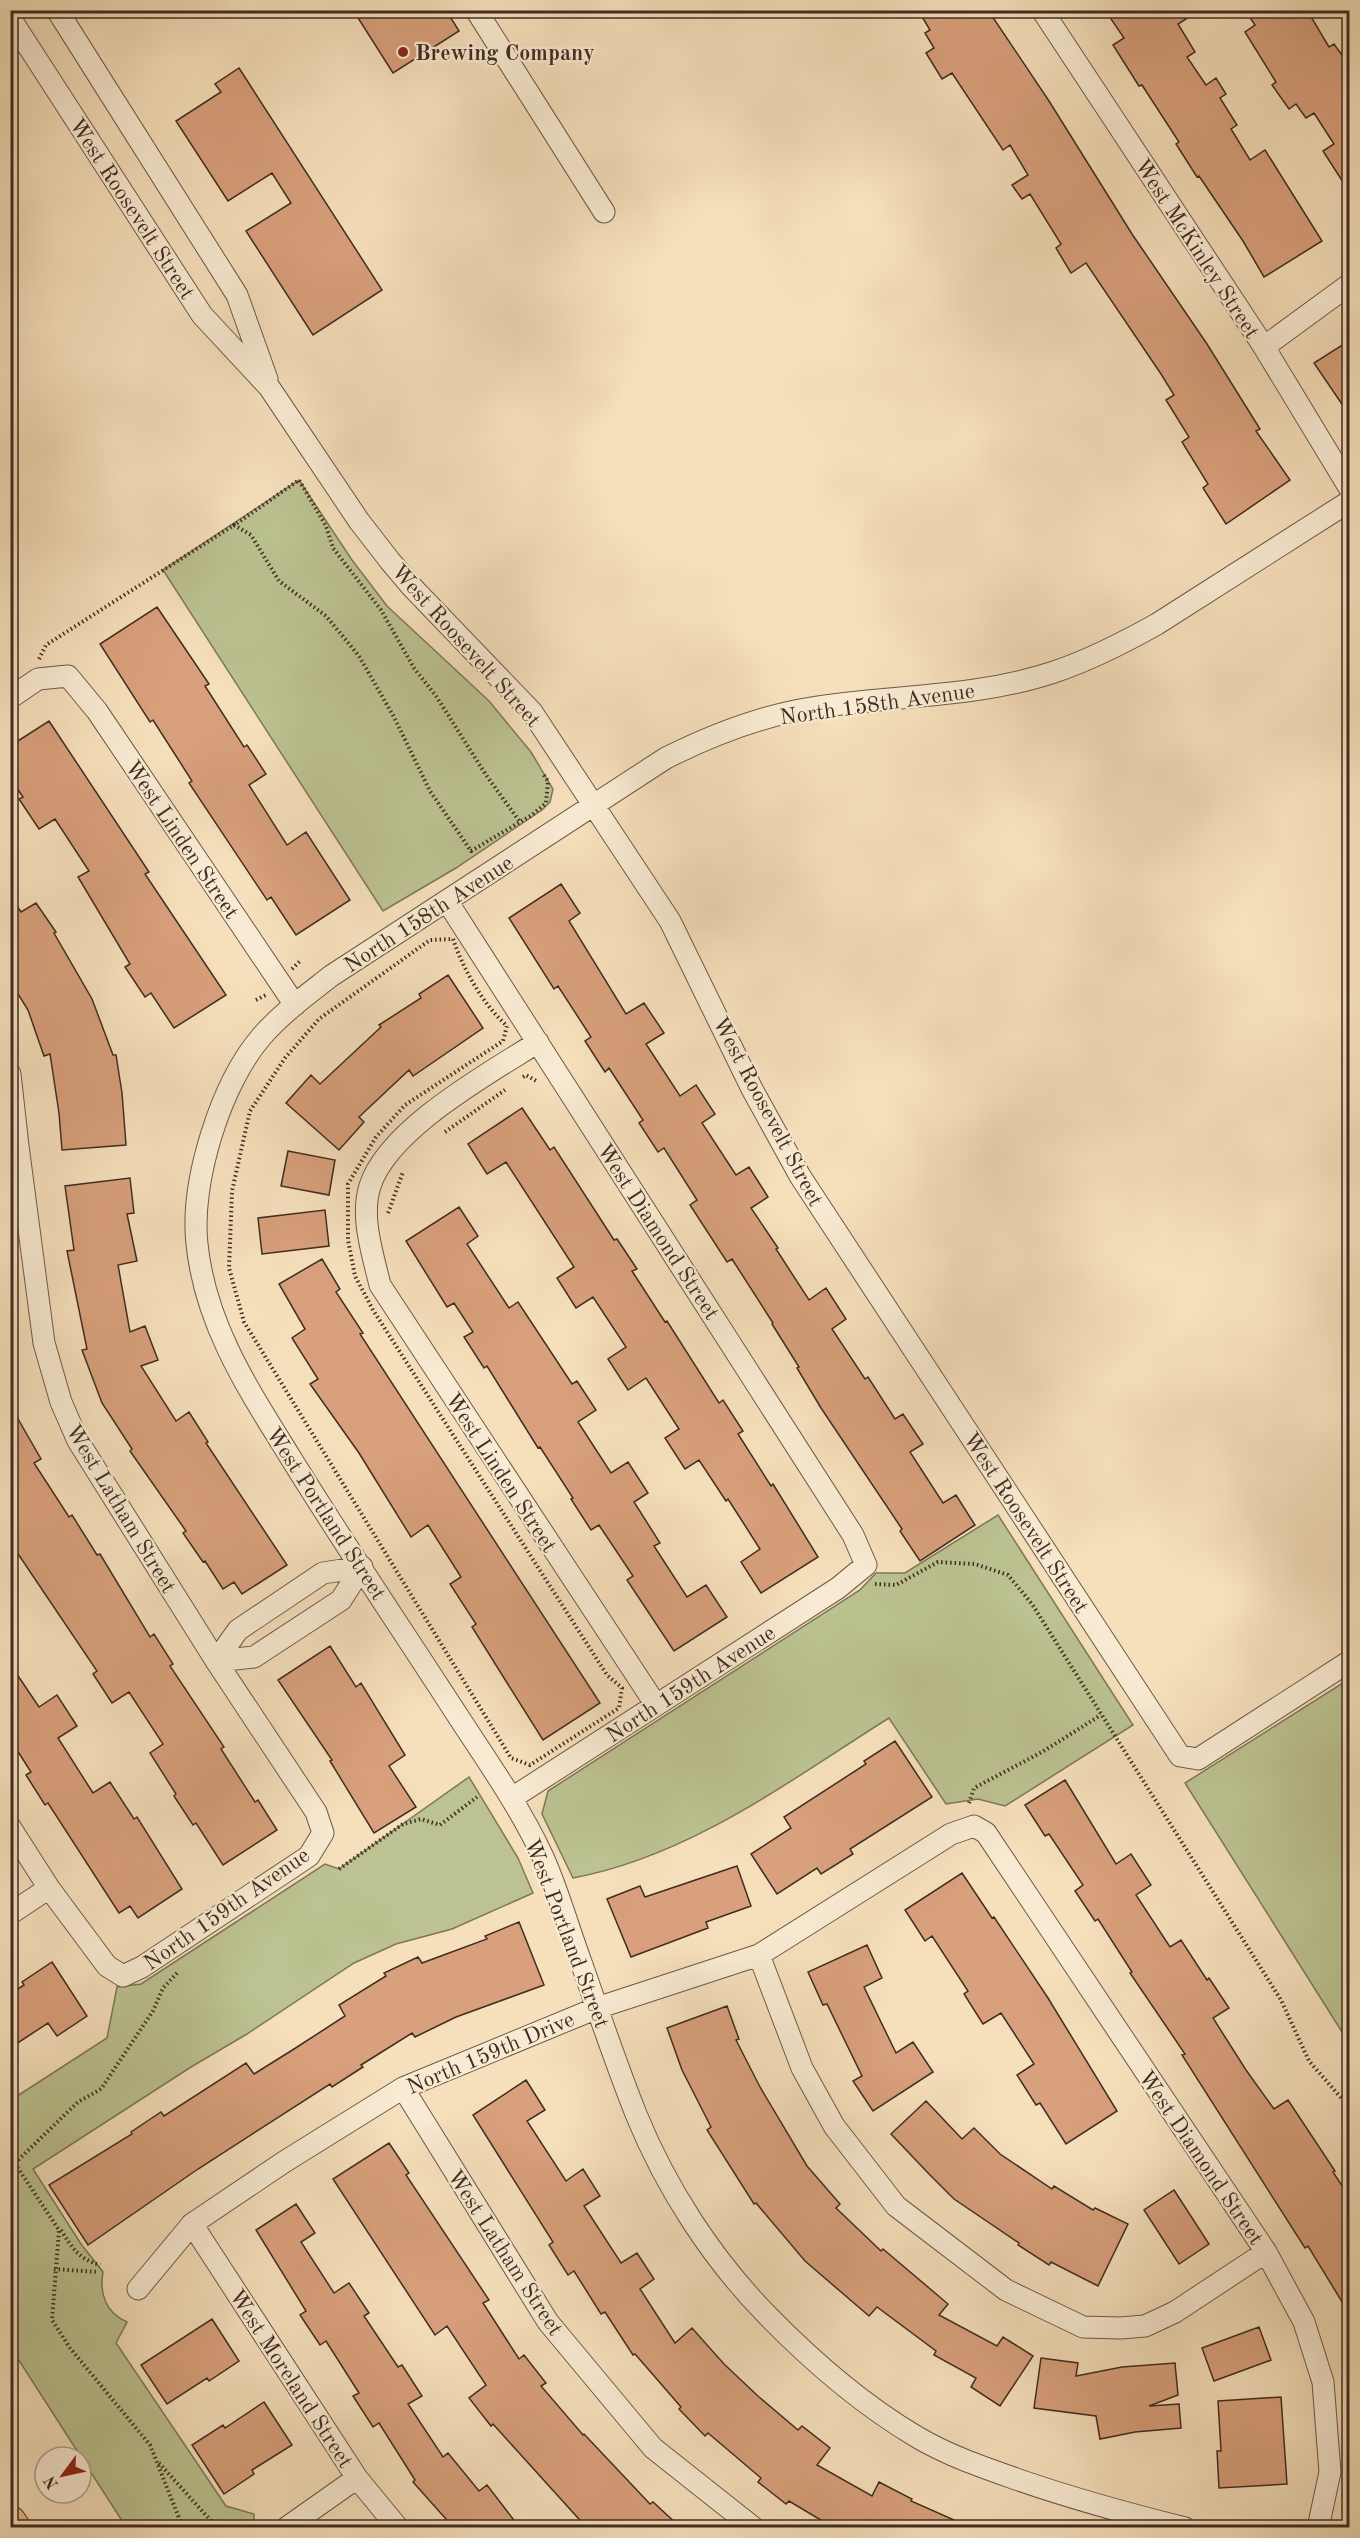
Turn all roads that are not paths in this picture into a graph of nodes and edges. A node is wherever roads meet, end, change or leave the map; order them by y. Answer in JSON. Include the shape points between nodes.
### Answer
{"nodes":[{"id":1,"x":57,"y":10,"type":"edge"},
{"id":2,"x":476,"y":10,"type":"edge"},
{"id":3,"x":1042,"y":10,"type":"edge"},
{"id":4,"x":10,"y":18,"type":"edge"},
{"id":5,"x":604,"y":212,"type":"dead end"},
{"id":6,"x":1350,"y":284,"type":"edge"},
{"id":7,"x":1264,"y":347,"type":"junction"},
{"id":8,"x":270,"y":387,"type":"junction"},
{"id":9,"x":1350,"y":489,"type":"edge"},
{"id":10,"x":1350,"y":501,"type":"edge"},
{"id":11,"x":10,"y":698,"type":"edge"},
{"id":12,"x":594,"y":804,"type":"junction"},
{"id":13,"x":447,"y":901,"type":"junction"},
{"id":14,"x":295,"y":1005,"type":"junction"},
{"id":15,"x":538,"y":1042,"type":"junction"},
{"id":16,"x":10,"y":1074,"type":"edge"},
{"id":17,"x":14,"y":1147,"type":"edge"},
{"id":18,"x":362,"y":1567,"type":"junction"},
{"id":19,"x":868,"y":1575,"type":"joint"},
{"id":20,"x":216,"y":1661,"type":"junction"},
{"id":21,"x":1350,"y":1661,"type":"edge"},
{"id":22,"x":656,"y":1705,"type":"junction"},
{"id":23,"x":512,"y":1798,"type":"junction"},
{"id":24,"x":974,"y":1826,"type":"joint"},
{"id":25,"x":10,"y":1827,"type":"edge"},
{"id":26,"x":323,"y":1833,"type":"joint"},
{"id":27,"x":50,"y":1888,"type":"junction"},
{"id":28,"x":10,"y":1914,"type":"edge"},
{"id":29,"x":759,"y":1955,"type":"junction"},
{"id":30,"x":597,"y":2008,"type":"junction"},
{"id":31,"x":403,"y":2088,"type":"junction"},
{"id":32,"x":192,"y":2224,"type":"junction"},
{"id":33,"x":1266,"y":2252,"type":"junction"},
{"id":34,"x":138,"y":2289,"type":"dead end"},
{"id":35,"x":357,"y":2478,"type":"junction"},
{"id":36,"x":10,"y":2522,"type":"edge"},
{"id":37,"x":14,"y":2528,"type":"edge"},
{"id":38,"x":286,"y":2528,"type":"edge"},
{"id":39,"x":398,"y":2528,"type":"edge"},
{"id":40,"x":754,"y":2528,"type":"edge"},
{"id":41,"x":1185,"y":2528,"type":"edge"},
{"id":42,"x":1318,"y":2528,"type":"edge"}],
"edges":[{"from":1,"to":8,"type":"street","name":"West Roosevelt Street","via":[[237,295]]},
{"from":2,"to":5,"type":"street"},
{"from":3,"to":7,"type":"street","name":"West McKinley Street"},
{"from":4,"to":8,"type":"street","name":"West Roosevelt Street","via":[[202,315]]},
{"from":6,"to":7,"type":"street"},
{"from":7,"to":9,"type":"street","name":"West McKinley Street"},
{"from":8,"to":12,"type":"street","name":"West Roosevelt Street","via":[[390,561],[532,712]]},
{"from":10,"to":12,"type":"street","name":"North 158th Avenue","via":[[1157,624],[1065,667],[983,688],[810,708],[753,721],[666,758]]},
{"from":11,"to":14,"type":"street","name":"West Linden Street","via":[[38,679],[68,676],[97,711]]},
{"from":12,"to":13,"type":"street","name":"North 158th Avenue"},
{"from":12,"to":21,"type":"street","name":"West Roosevelt Street","via":[[670,921],[752,1089],[800,1176],[1180,1756],[1198,1759]]},
{"from":13,"to":14,"type":"street","name":"North 158th Avenue","via":[[331,976]]},
{"from":13,"to":15,"type":"street","name":"West Diamond Street"},
{"from":14,"to":18,"type":"street","name":"West Portland Street","via":[[262,1036],[222,1106],[204,1156],[196,1240],[205,1293],[234,1365]]},
{"from":15,"to":19,"type":"street","name":"West Diamond Street","via":[[853,1535]]},
{"from":15,"to":22,"type":"street","name":"West Linden Street","via":[[429,1115],[389,1151],[370,1187],[366,1230],[380,1285]]},
{"from":16,"to":17,"type":"street","name":"West Latham Street"},
{"from":17,"to":20,"type":"street","name":"West Latham Street","via":[[44,1343],[61,1402],[78,1442]]},
{"from":18,"to":20,"type":"street","via":[[323,1573],[238,1630]]},
{"from":18,"to":20,"type":"street","via":[[341,1600],[254,1657]]},
{"from":18,"to":23,"type":"street","name":"West Portland Street"},
{"from":19,"to":22,"type":"street","name":"North 159th Avenue","via":[[838,1588]]},
{"from":20,"to":26,"type":"street","name":"West Latham Street","via":[[316,1812]]},
{"from":22,"to":23,"type":"street","name":"North 159th Avenue"},
{"from":23,"to":30,"type":"street","name":"West Portland Street","via":[[544,1858]]},
{"from":24,"to":29,"type":"street","name":"North 159th Drive","via":[[951,1834]]},
{"from":24,"to":33,"type":"street","name":"West Diamond Street","via":[[986,1833]]},
{"from":25,"to":27,"type":"street"},
{"from":26,"to":27,"type":"street","name":"North 159th Avenue","via":[[309,1856],[123,1976],[107,1966]]},
{"from":27,"to":28,"type":"street"},
{"from":29,"to":30,"type":"street","name":"North 159th Drive"},
{"from":29,"to":33,"type":"street","via":[[802,2068],[834,2126],[896,2206],[1006,2290],[1083,2327],[1145,2325],[1175,2312]]},
{"from":30,"to":31,"type":"street","name":"North 159th Drive"},
{"from":30,"to":41,"type":"street","name":"West Portland Street","via":[[637,2117],[705,2243],[765,2314],[814,2360],[864,2401],[918,2437],[975,2465],[1092,2505]]},
{"from":31,"to":32,"type":"street","name":"North 159th Drive"},
{"from":31,"to":40,"type":"street","name":"West Latham Street","via":[[548,2322],[652,2448]]},
{"from":32,"to":34,"type":"street","name":"North 159th Drive"},
{"from":32,"to":35,"type":"street","name":"West Moreland Street"},
{"from":33,"to":42,"type":"street","name":"West Diamond Street","via":[[1304,2322],[1323,2382],[1330,2472]]},
{"from":35,"to":38,"type":"street"},
{"from":35,"to":39,"type":"street","name":"West Moreland Street"},
{"from":36,"to":37,"type":"highway"}]}
